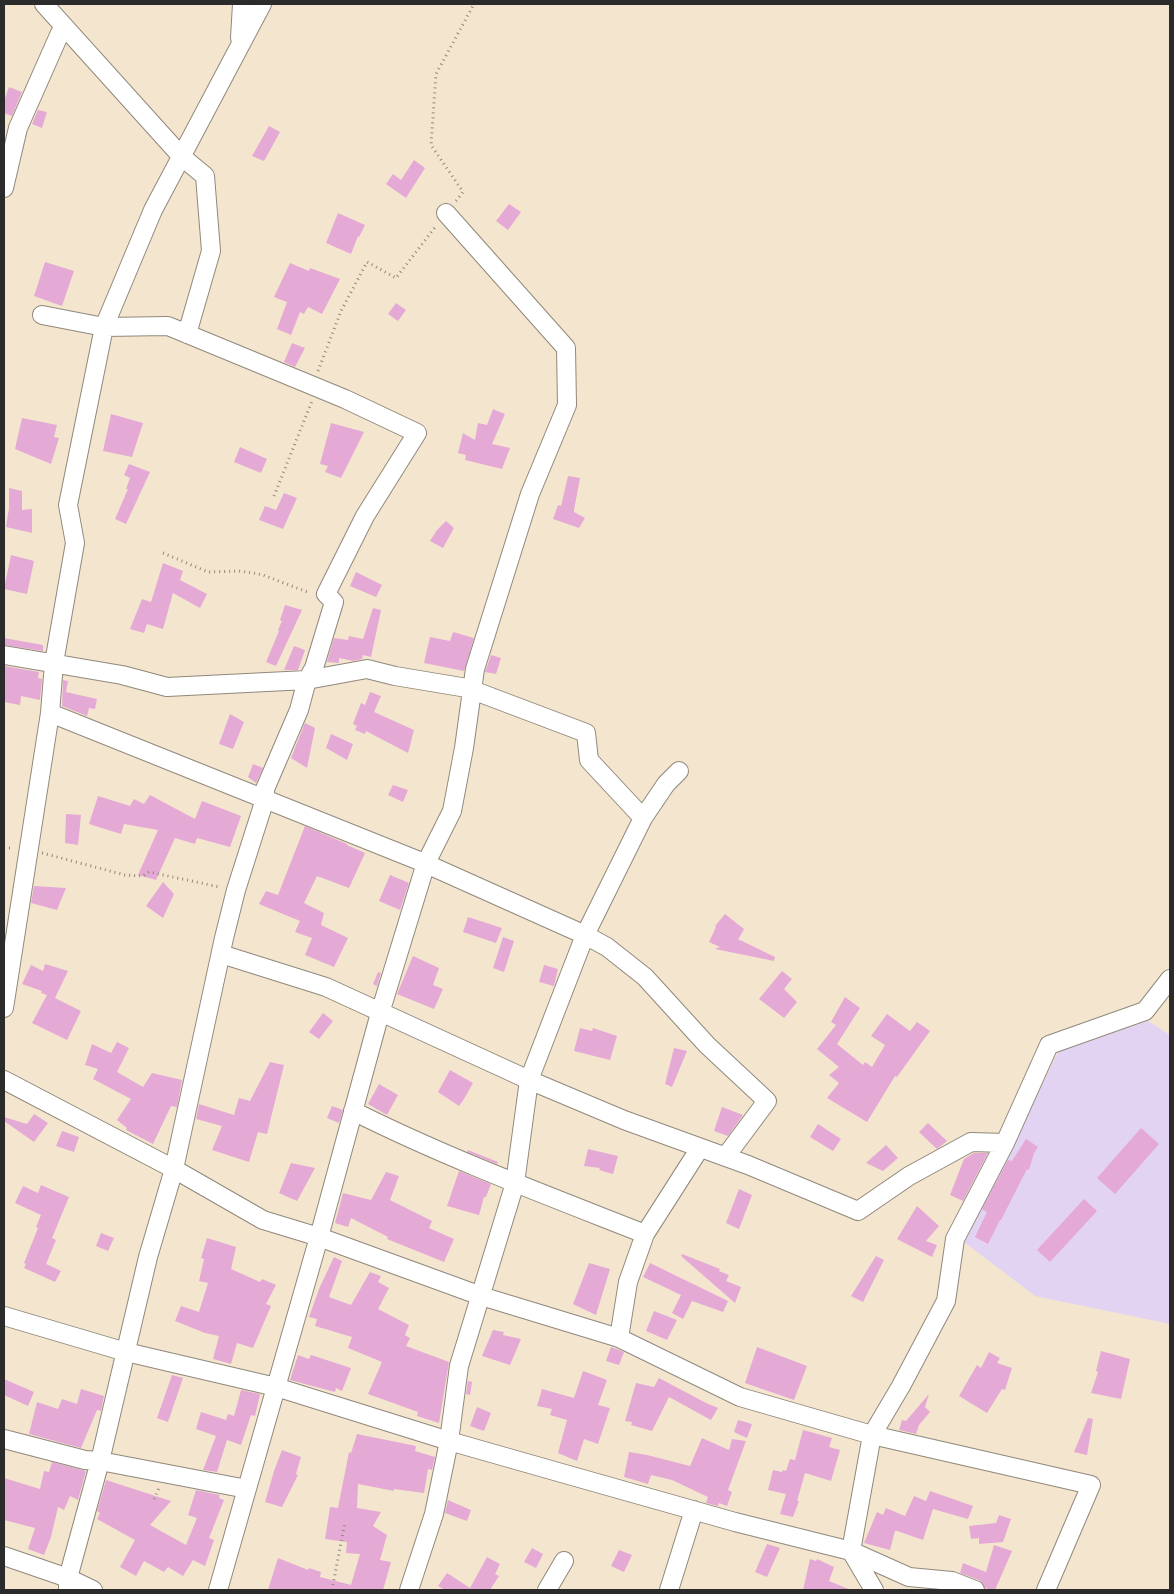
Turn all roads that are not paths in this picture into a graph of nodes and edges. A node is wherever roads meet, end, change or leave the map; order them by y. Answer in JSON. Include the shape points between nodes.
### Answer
{"nodes":[{"id":1,"x":44,"y":4,"type":"edge"},
{"id":2,"x":242,"y":4,"type":"edge"},
{"id":3,"x":262,"y":4,"type":"edge"},
{"id":4,"x":64,"y":28,"type":"junction"},
{"id":5,"x":239,"y":47,"type":"junction"},
{"id":6,"x":182,"y":157,"type":"junction"},
{"id":7,"x":4,"y":188,"type":"edge"},
{"id":8,"x":446,"y":213,"type":"road end"},
{"id":9,"x":42,"y":315,"type":"dead end"},
{"id":10,"x":104,"y":327,"type":"junction"},
{"id":11,"x":187,"y":334,"type":"junction"},
{"id":12,"x":4,"y":655,"type":"edge"},
{"id":13,"x":54,"y":663,"type":"junction"},
{"id":14,"x":307,"y":680,"type":"junction"},
{"id":15,"x":472,"y":690,"type":"junction"},
{"id":16,"x":50,"y":713,"type":"junction"},
{"id":17,"x":679,"y":771,"type":"dead end"},
{"id":18,"x":265,"y":799,"type":"junction"},
{"id":19,"x":643,"y":818,"type":"junction"},
{"id":20,"x":426,"y":863,"type":"junction"},
{"id":21,"x":585,"y":935,"type":"junction"},
{"id":22,"x":221,"y":954,"type":"junction"},
{"id":23,"x":1170,"y":979,"type":"edge"},
{"id":24,"x":4,"y":1008,"type":"edge"},
{"id":25,"x":380,"y":1013,"type":"junction"},
{"id":26,"x":4,"y":1080,"type":"edge"},
{"id":27,"x":529,"y":1080,"type":"junction"},
{"id":28,"x":352,"y":1111,"type":"junction"},
{"id":29,"x":1006,"y":1143,"type":"junction"},
{"id":30,"x":700,"y":1148,"type":"junction"},
{"id":31,"x":726,"y":1156,"type":"junction"},
{"id":32,"x":174,"y":1169,"type":"junction"},
{"id":33,"x":515,"y":1183,"type":"junction"},
{"id":34,"x":645,"y":1234,"type":"junction"},
{"id":35,"x":319,"y":1237,"type":"junction"},
{"id":36,"x":481,"y":1296,"type":"junction"},
{"id":37,"x":4,"y":1316,"type":"edge"},
{"id":38,"x":620,"y":1338,"type":"junction"},
{"id":39,"x":126,"y":1352,"type":"junction"},
{"id":40,"x":276,"y":1387,"type":"junction"},
{"id":41,"x":872,"y":1435,"type":"junction"},
{"id":42,"x":4,"y":1439,"type":"edge"},
{"id":43,"x":449,"y":1441,"type":"junction"},
{"id":44,"x":100,"y":1461,"type":"junction"},
{"id":45,"x":247,"y":1490,"type":"junction"},
{"id":46,"x":694,"y":1510,"type":"junction"},
{"id":47,"x":850,"y":1551,"type":"junction"},
{"id":48,"x":4,"y":1556,"type":"edge"},
{"id":49,"x":564,"y":1561,"type":"dead end"},
{"id":50,"x":68,"y":1584,"type":"edge"},
{"id":51,"x":93,"y":1590,"type":"edge"},
{"id":52,"x":218,"y":1590,"type":"edge"},
{"id":53,"x":409,"y":1590,"type":"edge"},
{"id":54,"x":547,"y":1590,"type":"edge"},
{"id":55,"x":669,"y":1590,"type":"edge"},
{"id":56,"x":874,"y":1590,"type":"edge"},
{"id":57,"x":975,"y":1590,"type":"edge"},
{"id":58,"x":1046,"y":1590,"type":"edge"}],
"edges":[{"from":1,"to":4,"type":"street"},
{"from":2,"to":5,"type":"street"},
{"from":3,"to":5,"type":"street"},
{"from":4,"to":6,"type":"street"},
{"from":4,"to":7,"type":"street","via":[[18,128]]},
{"from":5,"to":6,"type":"street"},
{"from":6,"to":10,"type":"street","via":[[153,210]]},
{"from":6,"to":11,"type":"street","via":[[205,176],[211,251]]},
{"from":8,"to":15,"type":"street","via":[[566,348],[567,404],[530,494],[475,669]]},
{"from":9,"to":10,"type":"street"},
{"from":10,"to":11,"type":"street","via":[[168,326]]},
{"from":10,"to":13,"type":"street","via":[[68,505],[75,543]]},
{"from":11,"to":14,"type":"street","via":[[417,433],[365,516],[326,594],[334,602],[314,668]]},
{"from":12,"to":13,"type":"street"},
{"from":13,"to":14,"type":"street","via":[[122,675],[167,688]]},
{"from":13,"to":16,"type":"street"},
{"from":14,"to":15,"type":"street","via":[[367,669]]},
{"from":14,"to":18,"type":"street","via":[[299,710],[265,789]]},
{"from":15,"to":19,"type":"street","via":[[586,733],[589,760]]},
{"from":15,"to":20,"type":"street","via":[[452,811]]},
{"from":16,"to":18,"type":"street"},
{"from":16,"to":24,"type":"street"},
{"from":17,"to":19,"type":"street"},
{"from":18,"to":20,"type":"street"},
{"from":18,"to":22,"type":"street","via":[[236,890]]},
{"from":19,"to":21,"type":"street"},
{"from":20,"to":21,"type":"street"},
{"from":20,"to":25,"type":"street"},
{"from":21,"to":27,"type":"street"},
{"from":21,"to":31,"type":"street","via":[[607,947],[645,977],[707,1045],[766,1101]]},
{"from":22,"to":25,"type":"street","via":[[326,987]]},
{"from":22,"to":32,"type":"street"},
{"from":23,"to":29,"type":"street","via":[[1145,1011],[1049,1045]]},
{"from":25,"to":27,"type":"street"},
{"from":25,"to":28,"type":"street"},
{"from":26,"to":32,"type":"street"},
{"from":27,"to":30,"type":"street"},
{"from":27,"to":33,"type":"street"},
{"from":28,"to":33,"type":"street"},
{"from":28,"to":35,"type":"street"},
{"from":29,"to":31,"type":"street","via":[[971,1142],[909,1176],[858,1211]]},
{"from":29,"to":41,"type":"street","via":[[955,1239],[946,1301]]},
{"from":30,"to":31,"type":"street"},
{"from":30,"to":34,"type":"street"},
{"from":32,"to":35,"type":"street","via":[[263,1220]]},
{"from":32,"to":39,"type":"street","via":[[148,1257]]},
{"from":33,"to":34,"type":"street"},
{"from":33,"to":36,"type":"street"},
{"from":34,"to":38,"type":"street","via":[[628,1282]]},
{"from":35,"to":36,"type":"street"},
{"from":35,"to":40,"type":"street"},
{"from":36,"to":38,"type":"street"},
{"from":36,"to":43,"type":"street","via":[[459,1366]]},
{"from":37,"to":39,"type":"street"},
{"from":38,"to":41,"type":"street","via":[[740,1397]]},
{"from":39,"to":40,"type":"street"},
{"from":39,"to":44,"type":"street"},
{"from":40,"to":43,"type":"street"},
{"from":40,"to":45,"type":"street"},
{"from":41,"to":47,"type":"street"},
{"from":41,"to":58,"type":"street","via":[[1091,1485]]},
{"from":42,"to":44,"type":"street","via":[[84,1460]]},
{"from":43,"to":46,"type":"street"},
{"from":43,"to":53,"type":"street","via":[[434,1514]]},
{"from":44,"to":45,"type":"street"},
{"from":44,"to":50,"type":"street"},
{"from":45,"to":52,"type":"street"},
{"from":46,"to":47,"type":"street"},
{"from":46,"to":55,"type":"street"},
{"from":47,"to":56,"type":"street"},
{"from":47,"to":57,"type":"street","via":[[909,1577],[952,1581]]},
{"from":48,"to":50,"type":"street"},
{"from":49,"to":54,"type":"street"},
{"from":50,"to":51,"type":"street"}]}
